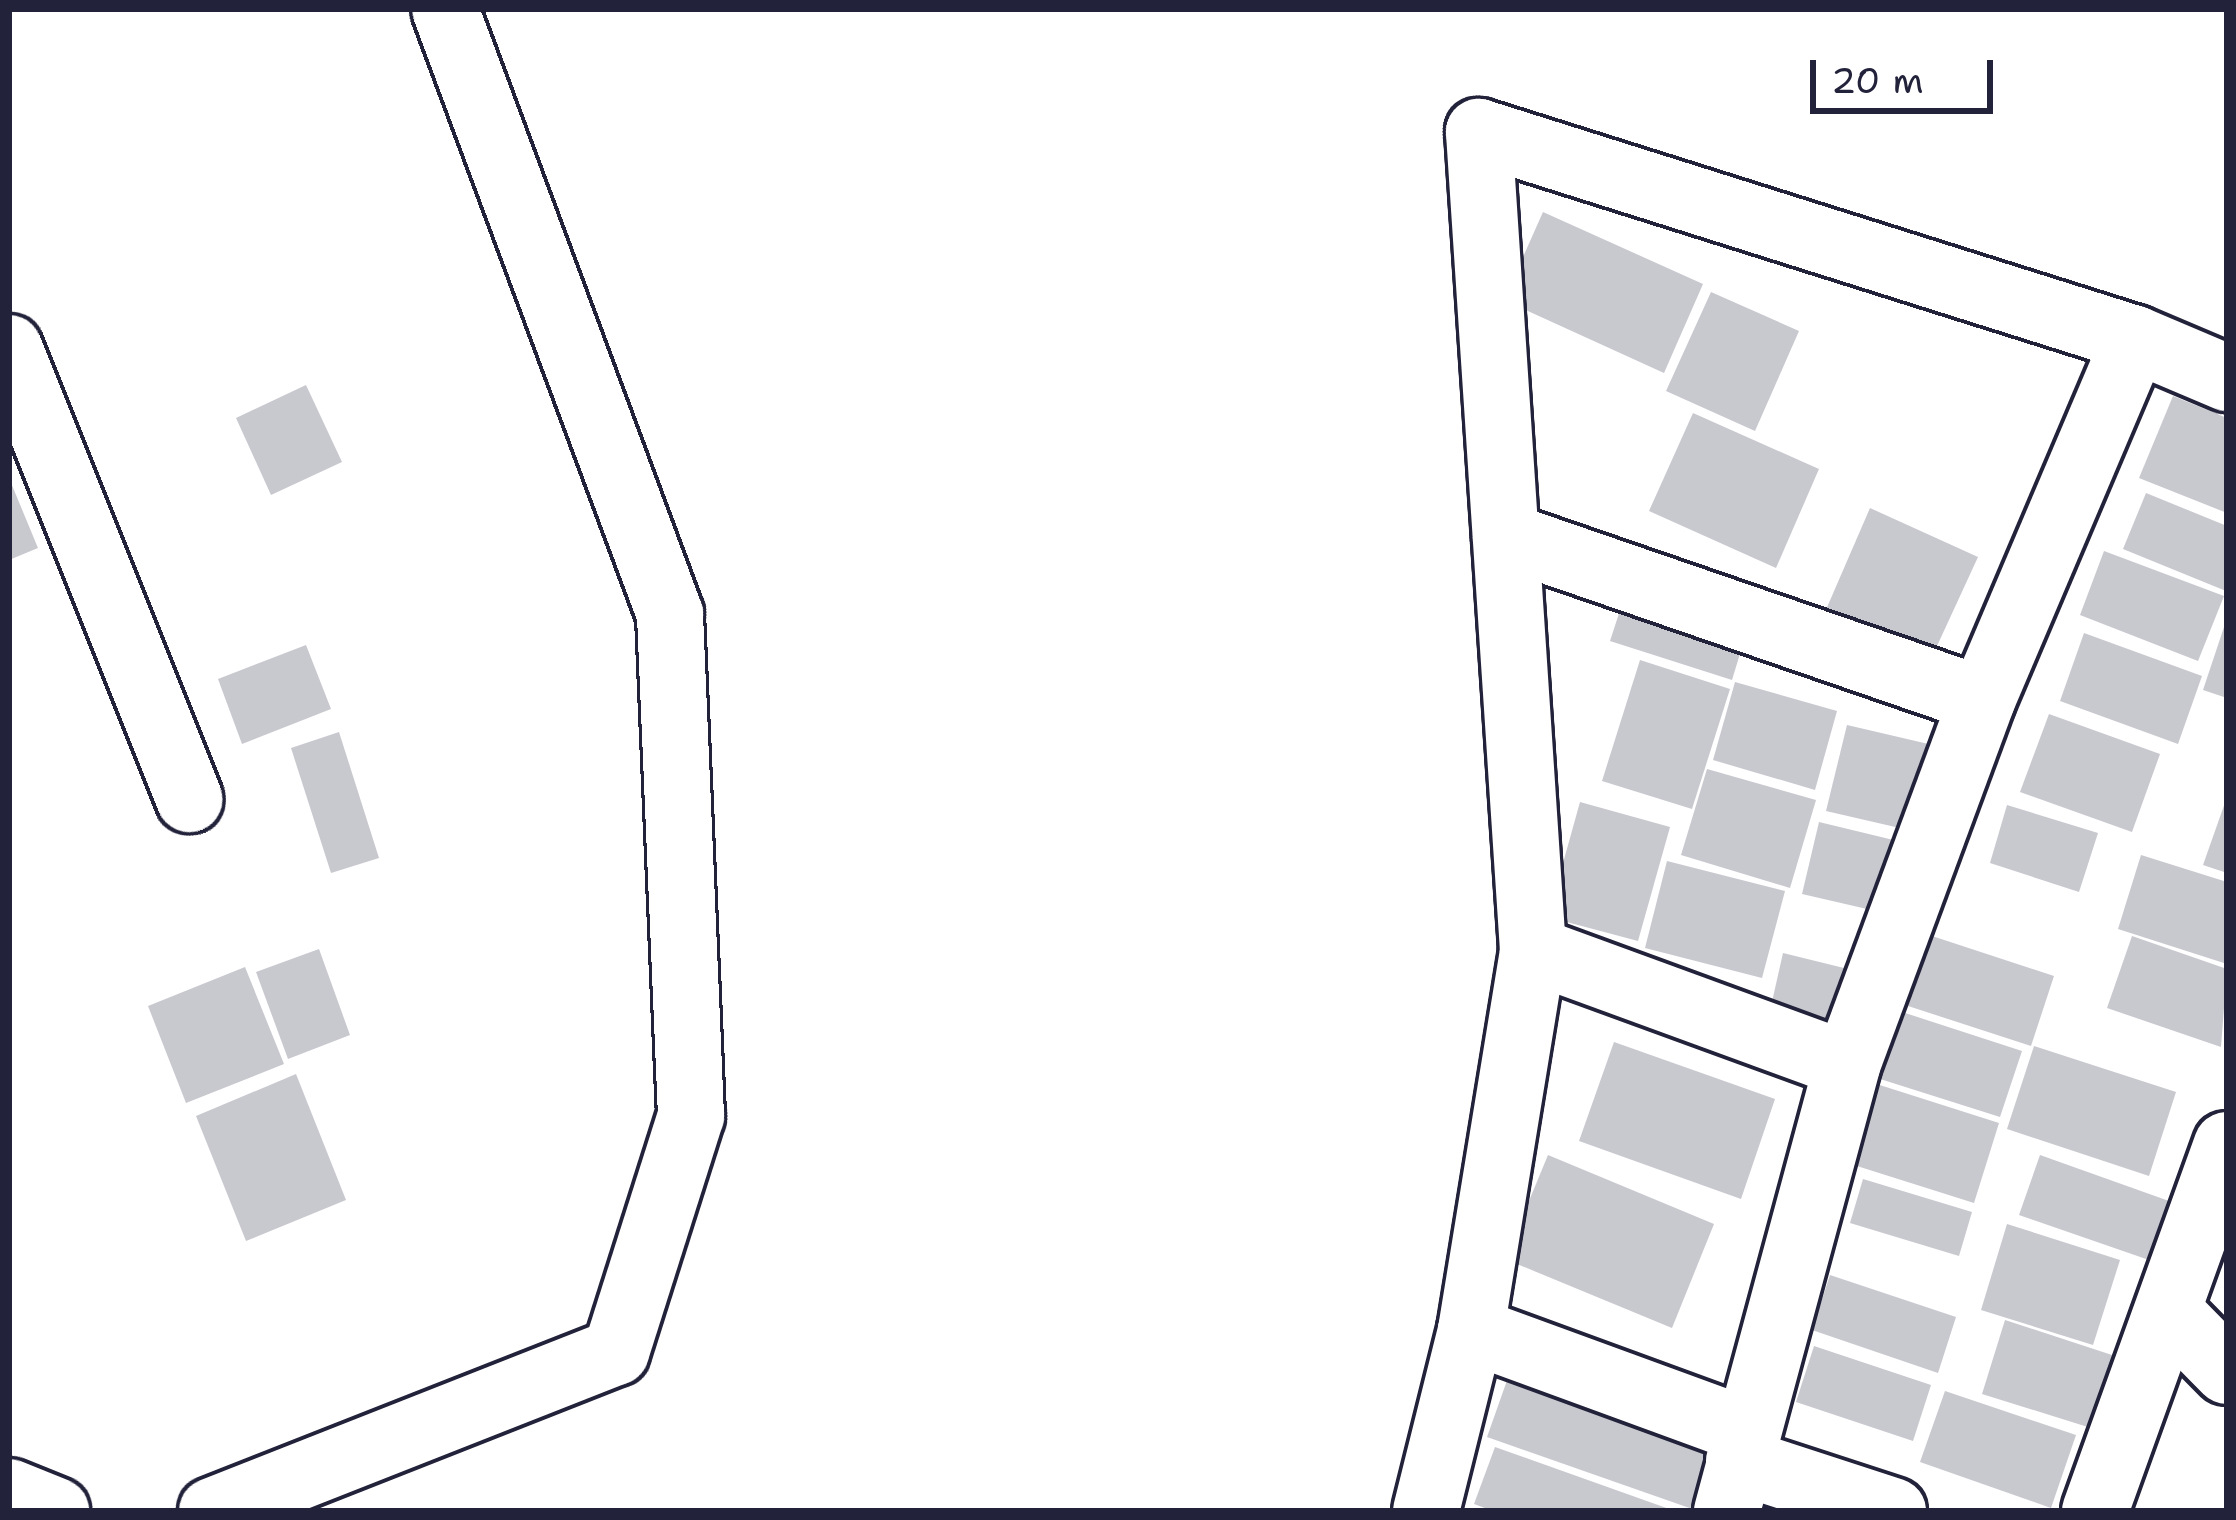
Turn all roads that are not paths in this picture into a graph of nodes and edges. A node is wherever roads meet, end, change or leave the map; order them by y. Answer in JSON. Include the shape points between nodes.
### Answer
{"nodes":[{"id":1,"x":445,"y":9,"type":"edge"},
{"id":2,"x":2135,"y":339,"type":"junction"},
{"id":3,"x":9,"y":348,"type":"edge"},
{"id":4,"x":2227,"y":378,"type":"edge"},
{"id":5,"x":1506,"y":536,"type":"junction"},
{"id":6,"x":1982,"y":700,"type":"junction"},
{"id":7,"x":189,"y":799,"type":"dead end"},
{"id":8,"x":1533,"y":950,"type":"junction"},
{"id":9,"x":1847,"y":1065,"type":"junction"},
{"id":10,"x":2227,"y":1145,"type":"edge"},
{"id":11,"x":2168,"y":1311,"type":"junction"},
{"id":12,"x":1471,"y":1330,"type":"junction"},
{"id":13,"x":2227,"y":1372,"type":"edge"},
{"id":14,"x":1738,"y":1468,"type":"edge"},
{"id":15,"x":9,"y":1492,"type":"edge"},
{"id":16,"x":56,"y":1511,"type":"edge"},
{"id":17,"x":212,"y":1511,"type":"edge"},
{"id":18,"x":1426,"y":1511,"type":"edge"},
{"id":19,"x":1893,"y":1511,"type":"edge"},
{"id":20,"x":2096,"y":1511,"type":"edge"}],
"edges":[{"from":1,"to":17,"type":"street","via":[[670,614],[691,1116],[616,1352]]},
{"from":2,"to":4,"type":"street"},
{"from":2,"to":5,"type":"street","via":[[1479,132]]},
{"from":2,"to":6,"type":"street"},
{"from":3,"to":7,"type":"street"},
{"from":5,"to":6,"type":"street"},
{"from":5,"to":8,"type":"street"},
{"from":6,"to":9,"type":"street"},
{"from":8,"to":9,"type":"street"},
{"from":8,"to":12,"type":"street"},
{"from":9,"to":14,"type":"street"},
{"from":10,"to":11,"type":"street"},
{"from":11,"to":13,"type":"street"},
{"from":11,"to":20,"type":"street"},
{"from":12,"to":14,"type":"street"},
{"from":12,"to":18,"type":"street"},
{"from":14,"to":19,"type":"street"},
{"from":15,"to":16,"type":"street"}]}
